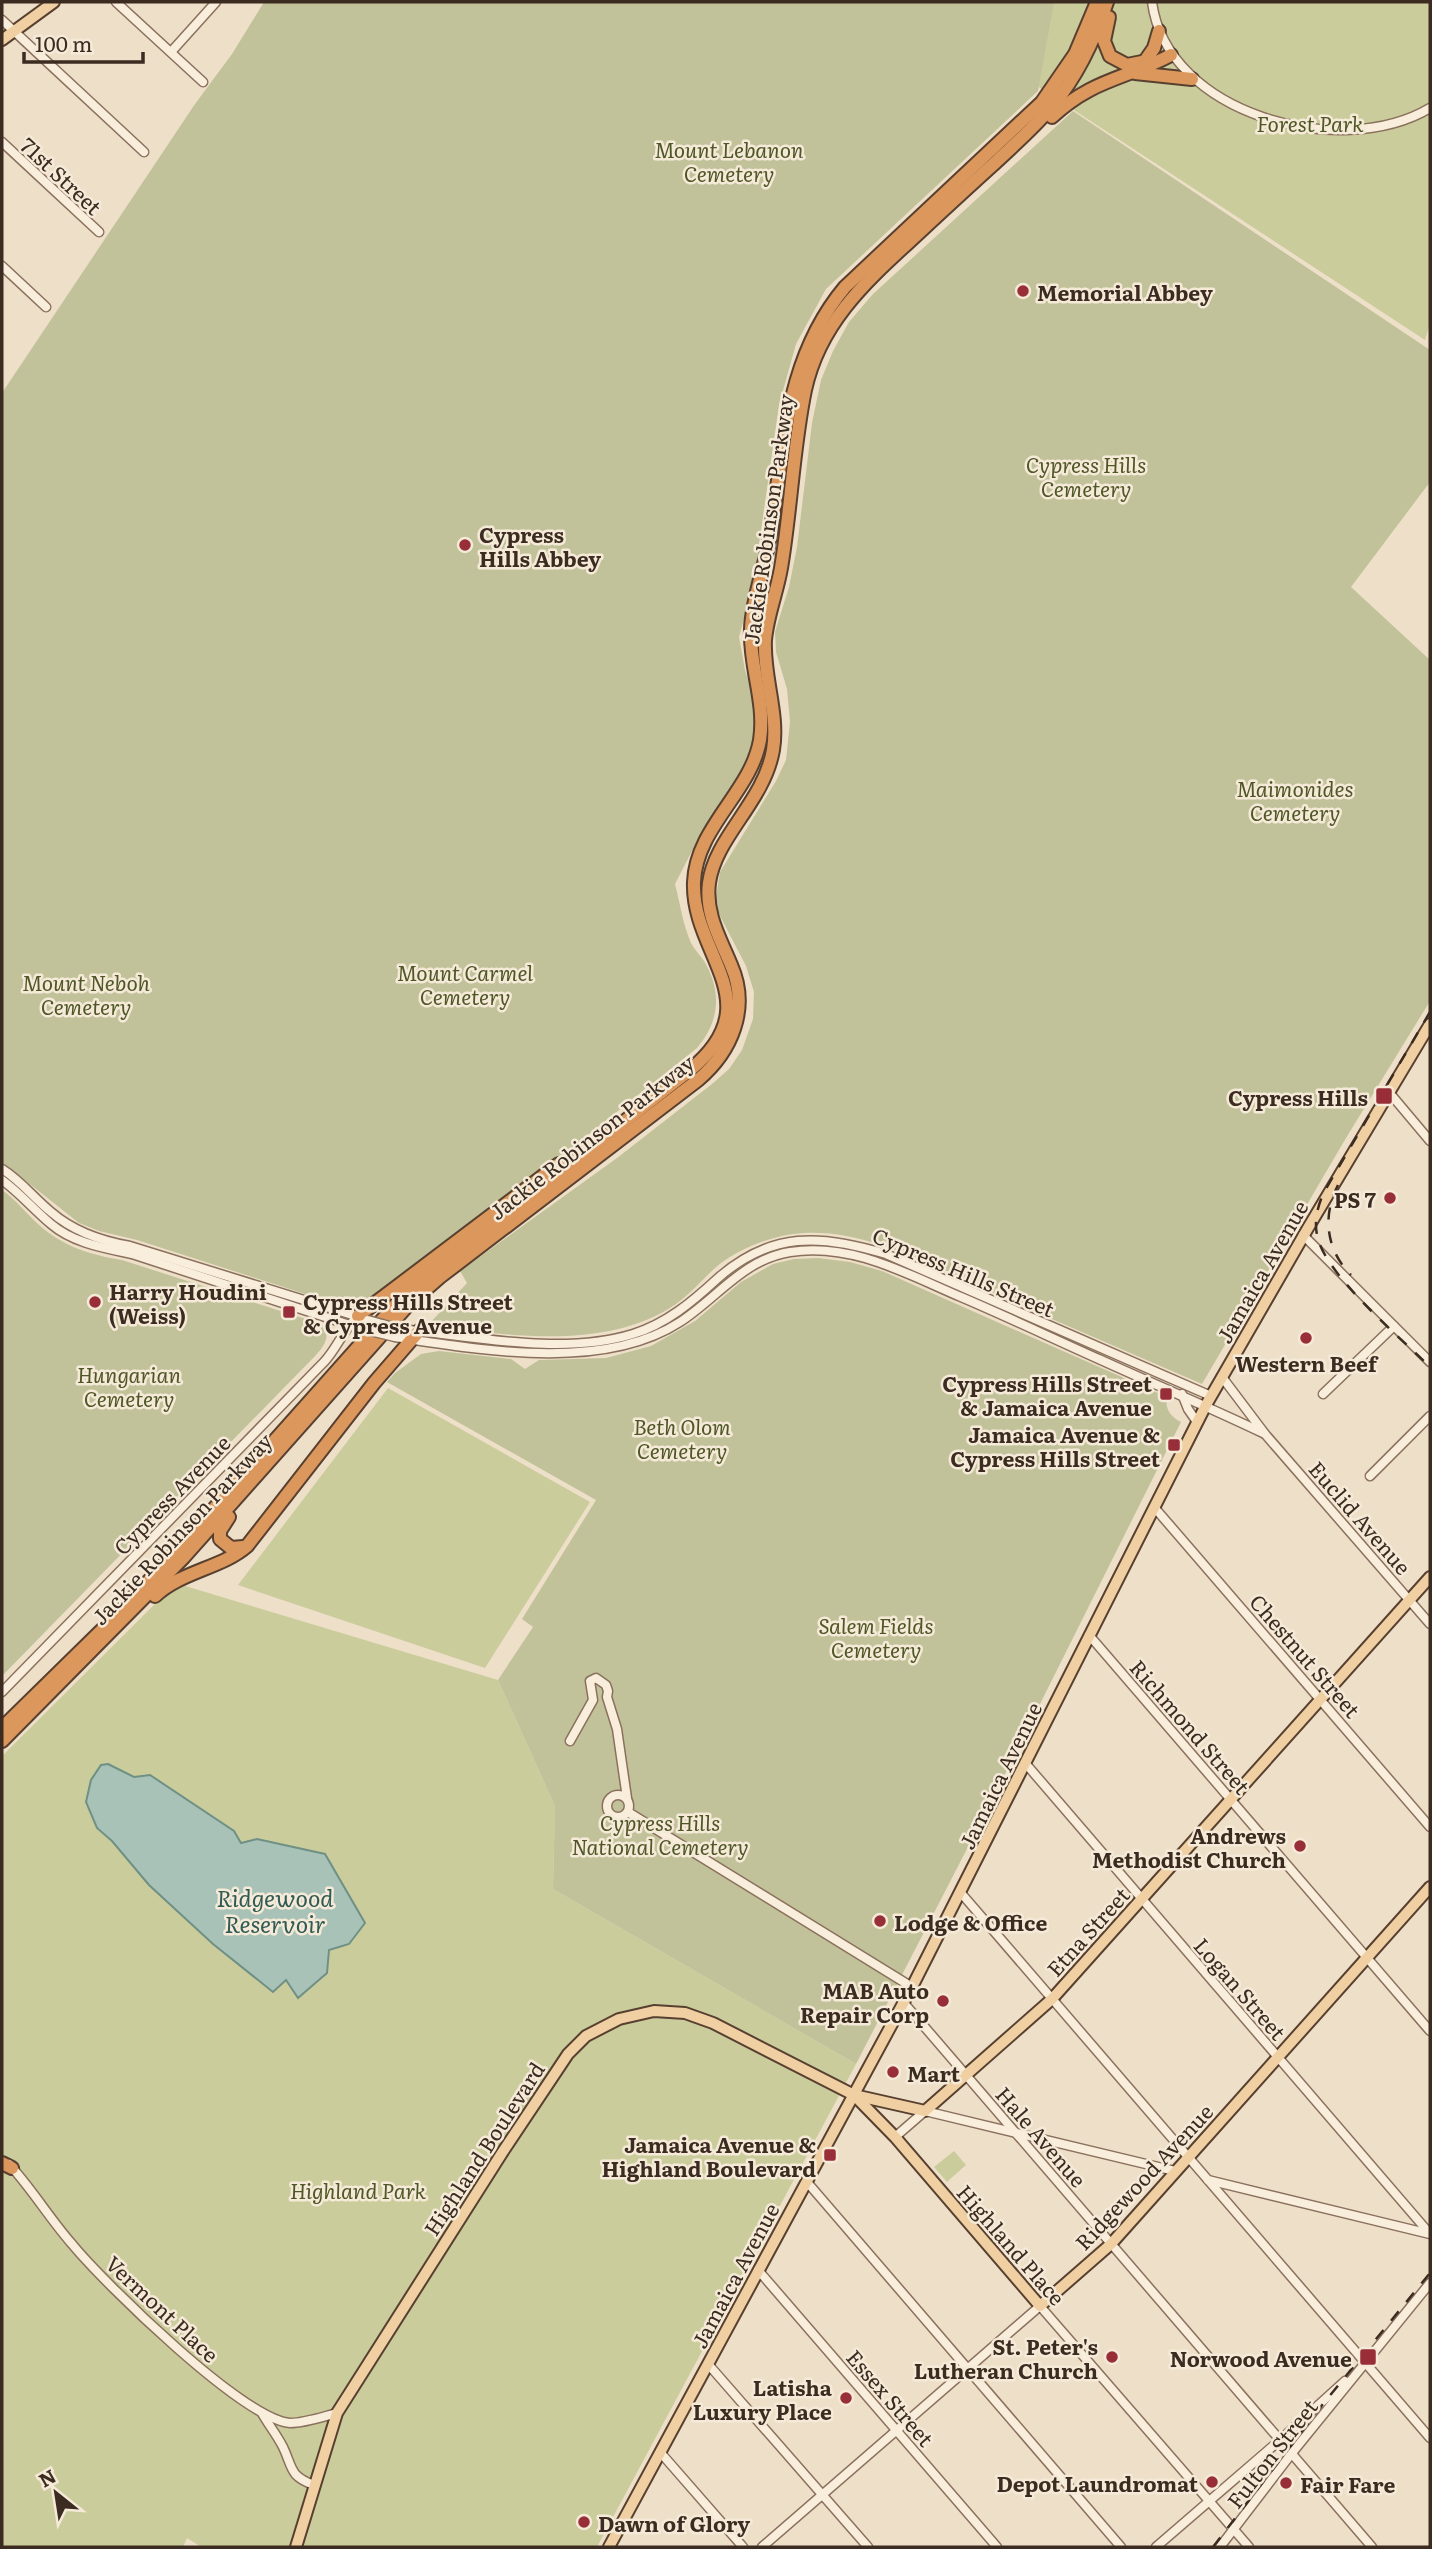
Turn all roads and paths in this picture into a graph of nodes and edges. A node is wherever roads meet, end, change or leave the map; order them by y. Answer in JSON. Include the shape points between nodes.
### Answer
{"nodes":[{"id":1,"x":54,"y":2,"type":"edge"},
{"id":2,"x":116,"y":2,"type":"edge"},
{"id":3,"x":216,"y":2,"type":"edge"},
{"id":4,"x":1097,"y":2,"type":"edge"},
{"id":5,"x":1109,"y":2,"type":"edge"},
{"id":6,"x":1152,"y":2,"type":"edge"},
{"id":7,"x":2,"y":20,"type":"edge"},
{"id":8,"x":14,"y":31,"type":"junction"},
{"id":9,"x":1159,"y":31,"type":"junction"},
{"id":10,"x":2,"y":40,"type":"edge"},
{"id":11,"x":171,"y":52,"type":"junction"},
{"id":12,"x":1169,"y":52,"type":"junction"},
{"id":13,"x":1145,"y":61,"type":"junction"},
{"id":14,"x":1131,"y":73,"type":"junction"},
{"id":15,"x":1192,"y":79,"type":"junction"},
{"id":16,"x":203,"y":82,"type":"dead end"},
{"id":17,"x":1430,"y":108,"type":"edge"},
{"id":18,"x":2,"y":142,"type":"edge"},
{"id":19,"x":1015,"y":144,"type":"junction"},
{"id":20,"x":144,"y":152,"type":"dead end"},
{"id":21,"x":99,"y":232,"type":"dead end"},
{"id":22,"x":2,"y":266,"type":"edge"},
{"id":23,"x":46,"y":307,"type":"dead end"},
{"id":24,"x":1430,"y":1024,"type":"edge"},
{"id":25,"x":1388,"y":1091,"type":"junction"},
{"id":26,"x":612,"y":1129,"type":"junction"},
{"id":27,"x":1430,"y":1141,"type":"edge"},
{"id":28,"x":2,"y":1169,"type":"edge"},
{"id":29,"x":2,"y":1180,"type":"edge"},
{"id":30,"x":1303,"y":1236,"type":"junction"},
{"id":31,"x":95,"y":1243,"type":"junction"},
{"id":32,"x":359,"y":1322,"type":"junction"},
{"id":33,"x":1394,"y":1325,"type":"junction"},
{"id":34,"x":416,"y":1335,"type":"junction"},
{"id":35,"x":1430,"y":1362,"type":"edge"},
{"id":36,"x":1222,"y":1377,"type":"junction"},
{"id":37,"x":1182,"y":1394,"type":"junction"},
{"id":38,"x":1323,"y":1394,"type":"dead end"},
{"id":39,"x":1208,"y":1401,"type":"junction"},
{"id":40,"x":1430,"y":1416,"type":"edge"},
{"id":41,"x":1197,"y":1422,"type":"junction"},
{"id":42,"x":1265,"y":1434,"type":"junction"},
{"id":43,"x":259,"y":1474,"type":"junction"},
{"id":44,"x":1370,"y":1476,"type":"dead end"},
{"id":45,"x":1154,"y":1507,"type":"junction"},
{"id":46,"x":247,"y":1546,"type":"junction"},
{"id":47,"x":1430,"y":1577,"type":"edge"},
{"id":48,"x":1409,"y":1600,"type":"junction"},
{"id":49,"x":1430,"y":1624,"type":"edge"},
{"id":50,"x":109,"y":1635,"type":"junction"},
{"id":51,"x":1089,"y":1635,"type":"junction"},
{"id":52,"x":2,"y":1692,"type":"edge"},
{"id":53,"x":1320,"y":1699,"type":"junction"},
{"id":54,"x":2,"y":1728,"type":"edge"},
{"id":55,"x":2,"y":1741,"type":"edge"},
{"id":56,"x":570,"y":1741,"type":"dead end"},
{"id":57,"x":1026,"y":1764,"type":"junction"},
{"id":58,"x":626,"y":1798,"type":"junction"},
{"id":59,"x":1231,"y":1799,"type":"junction"},
{"id":60,"x":628,"y":1812,"type":"junction"},
{"id":61,"x":1430,"y":1827,"type":"edge"},
{"id":62,"x":1430,"y":1887,"type":"edge"},
{"id":63,"x":961,"y":1893,"type":"junction"},
{"id":64,"x":1141,"y":1899,"type":"junction"},
{"id":65,"x":1367,"y":1957,"type":"junction"},
{"id":66,"x":912,"y":1987,"type":"junction"},
{"id":67,"x":1052,"y":1999,"type":"junction"},
{"id":68,"x":904,"y":2003,"type":"junction"},
{"id":69,"x":1430,"y":2031,"type":"edge"},
{"id":70,"x":1278,"y":2057,"type":"junction"},
{"id":71,"x":967,"y":2076,"type":"junction"},
{"id":72,"x":854,"y":2095,"type":"junction"},
{"id":73,"x":925,"y":2111,"type":"junction"},
{"id":74,"x":1016,"y":2133,"type":"junction"},
{"id":75,"x":895,"y":2137,"type":"junction"},
{"id":76,"x":2,"y":2157,"type":"edge"},
{"id":77,"x":1188,"y":2157,"type":"junction"},
{"id":78,"x":7,"y":2166,"type":"edge"},
{"id":79,"x":1175,"y":2171,"type":"junction"},
{"id":80,"x":1208,"y":2180,"type":"junction"},
{"id":81,"x":807,"y":2182,"type":"junction"},
{"id":82,"x":1430,"y":2234,"type":"edge"},
{"id":83,"x":1111,"y":2244,"type":"junction"},
{"id":84,"x":758,"y":2270,"type":"junction"},
{"id":85,"x":1430,"y":2283,"type":"edge"},
{"id":86,"x":1041,"y":2306,"type":"junction"},
{"id":87,"x":1365,"y":2362,"type":"junction"},
{"id":88,"x":708,"y":2364,"type":"junction"},
{"id":89,"x":968,"y":2369,"type":"junction"},
{"id":90,"x":262,"y":2413,"type":"junction"},
{"id":91,"x":337,"y":2413,"type":"junction"},
{"id":92,"x":896,"y":2431,"type":"junction"},
{"id":93,"x":1430,"y":2438,"type":"edge"},
{"id":94,"x":1280,"y":2440,"type":"junction"},
{"id":95,"x":660,"y":2452,"type":"junction"},
{"id":96,"x":1292,"y":2453,"type":"junction"},
{"id":97,"x":314,"y":2485,"type":"junction"},
{"id":98,"x":822,"y":2495,"type":"junction"},
{"id":99,"x":1209,"y":2501,"type":"junction"},
{"id":100,"x":1234,"y":2529,"type":"junction"},
{"id":101,"x":613,"y":2545,"type":"edge"},
{"id":102,"x":296,"y":2547,"type":"edge"},
{"id":103,"x":743,"y":2547,"type":"edge"},
{"id":104,"x":762,"y":2547,"type":"edge"},
{"id":105,"x":868,"y":2547,"type":"edge"},
{"id":106,"x":996,"y":2547,"type":"edge"},
{"id":107,"x":1121,"y":2547,"type":"edge"},
{"id":108,"x":1156,"y":2547,"type":"edge"},
{"id":109,"x":1220,"y":2547,"type":"edge"},
{"id":110,"x":1249,"y":2547,"type":"edge"},
{"id":111,"x":1372,"y":2547,"type":"edge"}],
"edges":[{"from":1,"to":8,"type":"main road"},
{"from":2,"to":11,"type":"street"},
{"from":3,"to":11,"type":"street"},
{"from":4,"to":26,"type":"highway","name":"Jackie Robinson Parkway","via":[[1075,54],[1042,102],[860,271],[823,315],[806,349],[794,384],[751,640],[760,740],[750,771],[704,846],[694,882],[702,930],[724,981],[724,1022],[704,1059]]},
{"from":5,"to":13,"type":"highway","via":[[1104,41],[1108,52],[1127,65]]},
{"from":5,"to":19,"type":"highway","name":"Jackie Robinson Parkway","via":[[1064,91]]},
{"from":6,"to":9,"type":"street"},
{"from":7,"to":8,"type":"street"},
{"from":8,"to":10,"type":"main road"},
{"from":8,"to":20,"type":"street"},
{"from":9,"to":12,"type":"street"},
{"from":9,"to":13,"type":"highway"},
{"from":11,"to":16,"type":"street"},
{"from":12,"to":13,"type":"highway"},
{"from":12,"to":14,"type":"highway"},
{"from":12,"to":15,"type":"street"},
{"from":14,"to":15,"type":"highway"},
{"from":14,"to":19,"type":"highway","via":[[1083,92]]},
{"from":15,"to":17,"type":"street","via":[[1227,101],[1275,121],[1325,130],[1389,125]]},
{"from":18,"to":21,"type":"street","name":"71st Street"},
{"from":19,"to":43,"type":"highway","name":"Jackie Robinson Parkway","via":[[858,289],[822,341],[805,390],[781,569],[765,645],[774,712],[773,751],[761,786],[715,862],[708,892],[711,918],[733,968],[738,993],[737,1018],[726,1049],[698,1080],[409,1304]]},
{"from":22,"to":23,"type":"street"},
{"from":24,"to":25,"type":"main road","name":"Jamaica Avenue"},
{"from":25,"to":27,"type":"street"},
{"from":25,"to":30,"type":"main road","name":"Jamaica Avenue"},
{"from":26,"to":32,"type":"highway","via":[[539,1178]]},
{"from":26,"to":54,"type":"highway","name":"Jackie Robinson Parkway","via":[[398,1300],[161,1568]]},
{"from":28,"to":31,"type":"street","name":"Cypress Hills Street","via":[[50,1212]]},
{"from":29,"to":31,"type":"street","name":"Cypress Hills Street","via":[[52,1225]]},
{"from":30,"to":33,"type":"street"},
{"from":30,"to":36,"type":"main road","name":"Jamaica Avenue"},
{"from":31,"to":32,"type":"street","name":"Cypress Hills Street"},
{"from":32,"to":34,"type":"street","name":"Cypress Hills Street","bridge":true},
{"from":32,"to":52,"type":"street","name":"Cypress Avenue"},
{"from":33,"to":35,"type":"street"},
{"from":33,"to":38,"type":"street"},
{"from":34,"to":37,"type":"street","name":"Cypress Hills Street","via":[[522,1352],[581,1352],[634,1344],[678,1323],[741,1272],[767,1258],[817,1249],[883,1262]]},
{"from":34,"to":39,"type":"street","name":"Cypress Hills Street","via":[[520,1342],[607,1341],[666,1320],[735,1265],[762,1250],[810,1239],[850,1242],[886,1254]]},
{"from":34,"to":46,"type":"highway"},
{"from":36,"to":39,"type":"main road","name":"Jamaica Avenue"},
{"from":36,"to":42,"type":"street","name":"Euclid Avenue"},
{"from":37,"to":39,"type":"street","name":"Cypress Hills Street"},
{"from":37,"to":41,"type":"street"},
{"from":39,"to":41,"type":"main road","name":"Jamaica Avenue"},
{"from":39,"to":42,"type":"street","name":"Euclid Avenue"},
{"from":40,"to":44,"type":"street"},
{"from":41,"to":45,"type":"main road","name":"Jamaica Avenue"},
{"from":42,"to":48,"type":"street","name":"Euclid Avenue"},
{"from":43,"to":46,"type":"highway","via":[[220,1531],[225,1545]]},
{"from":43,"to":50,"type":"highway","name":"Jackie Robinson Parkway"},
{"from":45,"to":51,"type":"main road","name":"Jamaica Avenue"},
{"from":45,"to":53,"type":"street","name":"Chestnut Street"},
{"from":46,"to":50,"type":"highway","via":[[172,1583]]},
{"from":47,"to":48,"type":"main road","name":"Etna Street"},
{"from":48,"to":49,"type":"street","name":"Euclid Avenue"},
{"from":48,"to":53,"type":"main road","name":"Etna Street"},
{"from":50,"to":55,"type":"highway","name":"Jackie Robinson Parkway"},
{"from":51,"to":57,"type":"main road","name":"Jamaica Avenue"},
{"from":51,"to":59,"type":"street","name":"Richmond Street"},
{"from":53,"to":59,"type":"main road","name":"Etna Street"},
{"from":53,"to":61,"type":"street","name":"Chestnut Street"},
{"from":56,"to":58,"type":"street","via":[[593,1700],[590,1681],[596,1678],[608,1691]]},
{"from":57,"to":63,"type":"main road","name":"Jamaica Avenue"},
{"from":57,"to":64,"type":"street","name":"Logan Street"},
{"from":58,"to":60,"type":"street"},
{"from":58,"to":60,"type":"street","via":[[613,1796],[607,1809],[615,1817]]},
{"from":59,"to":64,"type":"main road","name":"Etna Street"},
{"from":59,"to":65,"type":"street","name":"Richmond Street"},
{"from":60,"to":66,"type":"street"},
{"from":62,"to":65,"type":"main road","name":"Ridgewood Avenue"},
{"from":63,"to":66,"type":"main road","name":"Jamaica Avenue"},
{"from":63,"to":67,"type":"street"},
{"from":64,"to":67,"type":"main road","name":"Etna Street"},
{"from":64,"to":70,"type":"street","name":"Logan Street"},
{"from":65,"to":69,"type":"street","name":"Richmond Street"},
{"from":65,"to":70,"type":"main road","name":"Ridgewood Avenue"},
{"from":66,"to":68,"type":"main road","name":"Jamaica Avenue"},
{"from":67,"to":71,"type":"main road","name":"Etna Street"},
{"from":67,"to":77,"type":"street"},
{"from":68,"to":71,"type":"street","name":"Hale Avenue"},
{"from":68,"to":72,"type":"main road","name":"Jamaica Avenue"},
{"from":70,"to":77,"type":"main road","name":"Ridgewood Avenue"},
{"from":70,"to":82,"type":"street","name":"Logan Street"},
{"from":71,"to":73,"type":"main road","name":"Etna Street"},
{"from":71,"to":74,"type":"street","name":"Hale Avenue"},
{"from":72,"to":73,"type":"main road"},
{"from":72,"to":75,"type":"main road","name":"Highland Place"},
{"from":72,"to":81,"type":"main road","name":"Jamaica Avenue"},
{"from":72,"to":91,"type":"main road","name":"Highland Boulevard","via":[[685,2013],[654,2011],[619,2019],[586,2036],[568,2054],[502,2153]]},
{"from":73,"to":74,"type":"street"},
{"from":73,"to":75,"type":"street","name":"Etna Street"},
{"from":74,"to":79,"type":"street"},
{"from":74,"to":83,"type":"street","name":"Hale Avenue"},
{"from":75,"to":86,"type":"main road","name":"Highland Place"},
{"from":76,"to":78,"type":"street","name":"Vermont Place"},
{"from":77,"to":79,"type":"main road","name":"Ridgewood Avenue"},
{"from":77,"to":80,"type":"street"},
{"from":78,"to":90,"type":"street","name":"Vermont Place","via":[[108,2284],[160,2334]]},
{"from":79,"to":83,"type":"main road","name":"Ridgewood Avenue"},
{"from":80,"to":82,"type":"street"},
{"from":80,"to":87,"type":"street"},
{"from":81,"to":84,"type":"main road","name":"Jamaica Avenue"},
{"from":81,"to":89,"type":"street"},
{"from":83,"to":86,"type":"main road","name":"Ridgewood Avenue"},
{"from":83,"to":94,"type":"street","name":"Hale Avenue"},
{"from":84,"to":88,"type":"main road","name":"Jamaica Avenue"},
{"from":84,"to":92,"type":"street","name":"Essex Street"},
{"from":85,"to":87,"type":"street","name":"Fulton Street"},
{"from":86,"to":89,"type":"street","name":"Ridgewood Avenue"},
{"from":86,"to":99,"type":"street","name":"Highland Place"},
{"from":87,"to":93,"type":"street"},
{"from":87,"to":94,"type":"street"},
{"from":87,"to":96,"type":"street","name":"Fulton Street"},
{"from":88,"to":95,"type":"main road","name":"Jamaica Avenue"},
{"from":88,"to":98,"type":"street"},
{"from":89,"to":92,"type":"street","name":"Ridgewood Avenue"},
{"from":89,"to":107,"type":"street"},
{"from":90,"to":91,"type":"street","name":"Vermont Place","via":[[289,2423]]},
{"from":90,"to":97,"type":"street","via":[[291,2470]]},
{"from":91,"to":97,"type":"main road","name":"Highland Boulevard"},
{"from":92,"to":98,"type":"street","name":"Ridgewood Avenue"},
{"from":92,"to":106,"type":"street","name":"Essex Street"},
{"from":94,"to":96,"type":"street","name":"Hale Avenue"},
{"from":94,"to":99,"type":"street"},
{"from":95,"to":101,"type":"main road","name":"Jamaica Avenue"},
{"from":95,"to":103,"type":"street"},
{"from":96,"to":100,"type":"street","name":"Fulton Street"},
{"from":96,"to":111,"type":"street","name":"Hale Avenue"},
{"from":97,"to":102,"type":"main road","name":"Highland Boulevard"},
{"from":98,"to":104,"type":"street","name":"Ridgewood Avenue"},
{"from":98,"to":105,"type":"street"},
{"from":99,"to":100,"type":"street","name":"Highland Place"},
{"from":99,"to":108,"type":"street"},
{"from":100,"to":109,"type":"street","name":"Fulton Street"},
{"from":100,"to":110,"type":"street","name":"Highland Place"}]}
